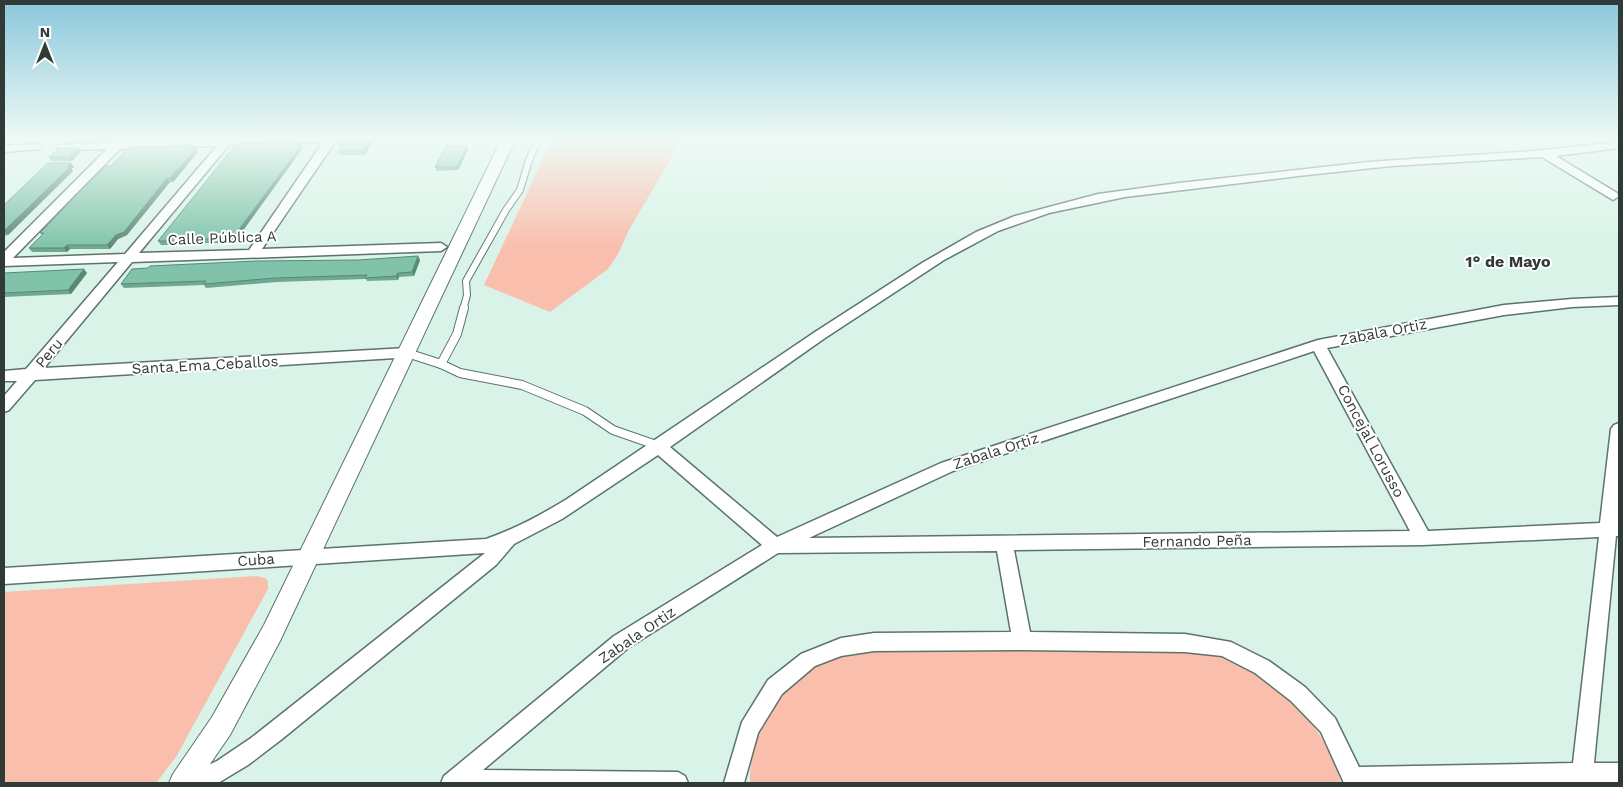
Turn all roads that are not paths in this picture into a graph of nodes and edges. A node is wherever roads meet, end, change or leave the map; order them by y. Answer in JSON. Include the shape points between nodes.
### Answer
{"nodes":[{"id":1,"x":89,"y":175,"type":"edge"},
{"id":2,"x":198,"y":175,"type":"edge"},
{"id":3,"x":306,"y":175,"type":"edge"},
{"id":4,"x":492,"y":175,"type":"edge"},
{"id":5,"x":525,"y":175,"type":"edge"},
{"id":6,"x":1282,"y":175,"type":"edge"},
{"id":7,"x":1580,"y":175,"type":"edge"},
{"id":8,"x":1617,"y":197,"type":"edge"},
{"id":9,"x":441,"y":247,"type":"dead end"},
{"id":10,"x":252,"y":254,"type":"junction"},
{"id":11,"x":128,"y":258,"type":"junction"},
{"id":12,"x":4,"y":261,"type":"edge"},
{"id":13,"x":1619,"y":301,"type":"edge"},
{"id":14,"x":1318,"y":345,"type":"junction"},
{"id":15,"x":407,"y":353,"type":"junction"},
{"id":16,"x":441,"y":364,"type":"junction"},
{"id":17,"x":30,"y":375,"type":"junction"},
{"id":18,"x":4,"y":376,"type":"edge"},
{"id":19,"x":4,"y":406,"type":"edge"},
{"id":20,"x":1619,"y":429,"type":"edge"},
{"id":21,"x":659,"y":446,"type":"junction"},
{"id":22,"x":1613,"y":530,"type":"edge"},
{"id":23,"x":1423,"y":538,"type":"junction"},
{"id":24,"x":507,"y":540,"type":"junction"},
{"id":25,"x":1004,"y":543,"type":"junction"},
{"id":26,"x":776,"y":546,"type":"junction"},
{"id":27,"x":309,"y":557,"type":"junction"},
{"id":28,"x":4,"y":576,"type":"edge"},
{"id":29,"x":1022,"y":641,"type":"junction"},
{"id":30,"x":1619,"y":773,"type":"edge"},
{"id":31,"x":1583,"y":780,"type":"edge"},
{"id":32,"x":1355,"y":781,"type":"edge"},
{"id":33,"x":453,"y":782,"type":"edge"},
{"id":34,"x":182,"y":783,"type":"edge"},
{"id":35,"x":192,"y":783,"type":"edge"},
{"id":36,"x":678,"y":783,"type":"edge"},
{"id":37,"x":734,"y":783,"type":"edge"}],
"edges":[{"from":1,"to":12,"type":"street"},
{"from":2,"to":11,"type":"street","name":"Peru"},
{"from":3,"to":10,"type":"street"},
{"from":4,"to":15,"type":"street"},
{"from":5,"to":16,"type":"lane","via":[[520,190],[466,281],[467,294],[457,334]]},
{"from":6,"to":21,"type":"street","name":"Cuba","via":[[1099,198],[994,228],[810,341]]},
{"from":7,"to":8,"type":"street"},
{"from":9,"to":10,"type":"street","name":"Calle Pública A"},
{"from":10,"to":11,"type":"street","name":"Calle Pública A"},
{"from":11,"to":12,"type":"street","name":"Calle Pública A"},
{"from":11,"to":17,"type":"street","name":"Peru"},
{"from":13,"to":14,"type":"street","name":"Zabala Ortiz","via":[[1504,310]]},
{"from":14,"to":23,"type":"street","name":"Concejal Lorusso"},
{"from":14,"to":26,"type":"street","name":"Zabala Ortiz","via":[[947,467]]},
{"from":15,"to":16,"type":"lane"},
{"from":15,"to":17,"type":"street","name":"Santa Ema Ceballos"},
{"from":15,"to":27,"type":"street"},
{"from":16,"to":21,"type":"lane","via":[[460,373],[522,385],[585,411],[613,430]]},
{"from":17,"to":18,"type":"street","name":"Santa Ema Ceballos"},
{"from":17,"to":19,"type":"street","name":"Peru"},
{"from":20,"to":22,"type":"street"},
{"from":21,"to":24,"type":"street","name":"Cuba","via":[[534,528]]},
{"from":21,"to":26,"type":"street"},
{"from":22,"to":23,"type":"street","name":"Fernando Peña"},
{"from":22,"to":31,"type":"street"},
{"from":23,"to":25,"type":"street","name":"Fernando Peña"},
{"from":24,"to":27,"type":"street","name":"Cuba","via":[[464,549]]},
{"from":24,"to":35,"type":"street","via":[[490,560],[265,739],[224,770]]},
{"from":25,"to":26,"type":"street","name":"Fernando Peña"},
{"from":25,"to":29,"type":"street"},
{"from":26,"to":33,"type":"street","name":"Zabala Ortiz","via":[[621,642]]},
{"from":27,"to":28,"type":"street","name":"Cuba"},
{"from":27,"to":34,"type":"street","via":[[221,726]]},
{"from":29,"to":32,"type":"street","via":[[1185,643],[1224,648],[1262,667],[1298,694],[1328,726]]},
{"from":29,"to":37,"type":"street","via":[[874,642],[841,647],[808,660],[775,687],[749,729]]},
{"from":30,"to":31,"type":"street"},
{"from":31,"to":32,"type":"street"},
{"from":33,"to":36,"type":"street"}]}
